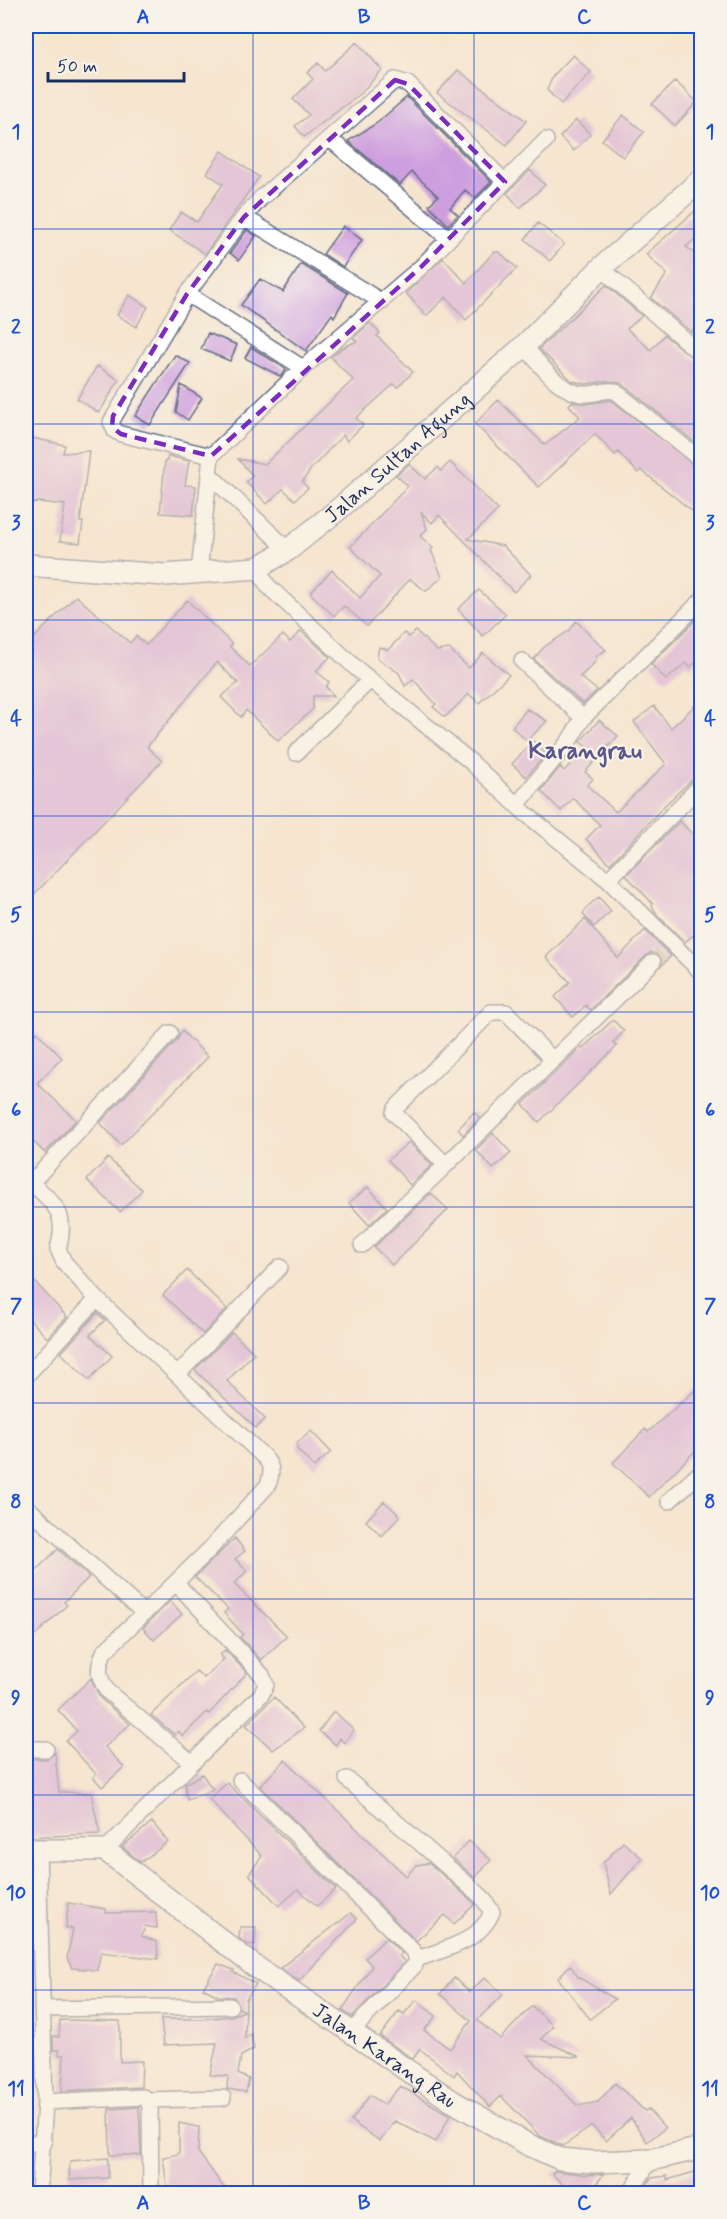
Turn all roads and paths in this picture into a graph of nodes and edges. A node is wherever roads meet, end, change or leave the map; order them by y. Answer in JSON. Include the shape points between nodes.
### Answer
{"nodes":[{"id":1,"x":330,"y":140,"type":"junction"},
{"id":2,"x":546,"y":140,"type":"dead end"},
{"id":3,"x":702,"y":179,"type":"edge"},
{"id":4,"x":505,"y":182,"type":"junction"},
{"id":5,"x":244,"y":217,"type":"junction"},
{"id":6,"x":448,"y":238,"type":"junction"},
{"id":7,"x":601,"y":268,"type":"junction"},
{"id":8,"x":187,"y":294,"type":"junction"},
{"id":9,"x":382,"y":302,"type":"junction"},
{"id":10,"x":524,"y":346,"type":"junction"},
{"id":11,"x":702,"y":355,"type":"edge"},
{"id":12,"x":303,"y":368,"type":"junction"},
{"id":13,"x":211,"y":456,"type":"junction"},
{"id":14,"x":702,"y":461,"type":"edge"},
{"id":15,"x":209,"y":474,"type":"junction"},
{"id":16,"x":288,"y":550,"type":"junction"},
{"id":17,"x":26,"y":565,"type":"edge"},
{"id":18,"x":257,"y":568,"type":"junction"},
{"id":19,"x":199,"y":573,"type":"junction"},
{"id":20,"x":702,"y":600,"type":"edge"},
{"id":21,"x":522,"y":661,"type":"dead end"},
{"id":22,"x":370,"y":680,"type":"junction"},
{"id":23,"x":583,"y":718,"type":"junction"},
{"id":24,"x":296,"y":753,"type":"dead end"},
{"id":25,"x":702,"y":784,"type":"edge"},
{"id":26,"x":516,"y":805,"type":"junction"},
{"id":27,"x":609,"y":880,"type":"junction"},
{"id":28,"x":663,"y":953,"type":"junction"},
{"id":29,"x":702,"y":973,"type":"edge"},
{"id":30,"x":170,"y":1033,"type":"dead end"},
{"id":31,"x":552,"y":1059,"type":"junction"},
{"id":32,"x":446,"y":1165,"type":"junction"},
{"id":33,"x":28,"y":1181,"type":"edge"},
{"id":34,"x":362,"y":1245,"type":"dead end"},
{"id":35,"x":280,"y":1267,"type":"dead end"},
{"id":36,"x":97,"y":1299,"type":"junction"},
{"id":37,"x":179,"y":1373,"type":"junction"},
{"id":38,"x":26,"y":1376,"type":"edge"},
{"id":39,"x":702,"y":1471,"type":"edge"},
{"id":40,"x":669,"y":1501,"type":"dead end"},
{"id":41,"x":30,"y":1510,"type":"dead end"},
{"id":42,"x":176,"y":1583,"type":"junction"},
{"id":43,"x":144,"y":1613,"type":"junction"},
{"id":44,"x":26,"y":1749,"type":"edge"},
{"id":45,"x":46,"y":1749,"type":"dead end"},
{"id":46,"x":192,"y":1763,"type":"junction"},
{"id":47,"x":347,"y":1779,"type":"dead end"},
{"id":48,"x":240,"y":1780,"type":"dead end"},
{"id":49,"x":32,"y":1850,"type":"edge"},
{"id":50,"x":105,"y":1850,"type":"junction"},
{"id":51,"x":417,"y":1959,"type":"junction"},
{"id":52,"x":230,"y":2006,"type":"dead end"},
{"id":53,"x":42,"y":2009,"type":"junction"},
{"id":54,"x":351,"y":2032,"type":"junction"},
{"id":55,"x":223,"y":2098,"type":"dead end"},
{"id":56,"x":148,"y":2100,"type":"junction"},
{"id":57,"x":45,"y":2102,"type":"junction"},
{"id":58,"x":26,"y":2143,"type":"edge"},
{"id":59,"x":44,"y":2143,"type":"junction"},
{"id":60,"x":702,"y":2148,"type":"edge"},
{"id":61,"x":650,"y":2160,"type":"junction"},
{"id":62,"x":39,"y":2193,"type":"edge"},
{"id":63,"x":151,"y":2193,"type":"edge"},
{"id":64,"x":630,"y":2193,"type":"edge"}],
"edges":[{"from":1,"to":4,"type":"street","via":[[395,80],[401,81]]},
{"from":1,"to":5,"type":"street"},
{"from":1,"to":6,"type":"street"},
{"from":2,"to":4,"type":"street"},
{"from":3,"to":7,"type":"street","name":"Jalan Sultan Agung"},
{"from":4,"to":6,"type":"street"},
{"from":5,"to":8,"type":"street"},
{"from":5,"to":9,"type":"street"},
{"from":6,"to":9,"type":"street"},
{"from":7,"to":10,"type":"street","name":"Jalan Sultan Agung"},
{"from":7,"to":11,"type":"street"},
{"from":8,"to":12,"type":"street"},
{"from":8,"to":13,"type":"street","via":[[111,422],[121,434]]},
{"from":9,"to":12,"type":"street"},
{"from":10,"to":14,"type":"street","via":[[566,389],[585,395],[606,389],[615,391]]},
{"from":10,"to":16,"type":"street","name":"Jalan Sultan Agung"},
{"from":12,"to":13,"type":"street"},
{"from":13,"to":15,"type":"street"},
{"from":15,"to":16,"type":"street"},
{"from":15,"to":19,"type":"street"},
{"from":16,"to":18,"type":"street","name":"Jalan Sultan Agung"},
{"from":17,"to":19,"type":"street","name":"Jalan Sultan Agung","via":[[165,575]]},
{"from":18,"to":19,"type":"street","name":"Jalan Sultan Agung"},
{"from":18,"to":22,"type":"street","via":[[268,586]]},
{"from":20,"to":23,"type":"street"},
{"from":21,"to":23,"type":"street"},
{"from":22,"to":24,"type":"street"},
{"from":22,"to":26,"type":"street","via":[[471,762]]},
{"from":23,"to":26,"type":"street"},
{"from":25,"to":27,"type":"street"},
{"from":26,"to":27,"type":"street"},
{"from":27,"to":28,"type":"street"},
{"from":28,"to":29,"type":"street"},
{"from":28,"to":31,"type":"street"},
{"from":30,"to":33,"type":"street"},
{"from":31,"to":32,"type":"street"},
{"from":31,"to":32,"type":"street","via":[[507,1012],[491,1012],[394,1113]]},
{"from":32,"to":34,"type":"street"},
{"from":33,"to":36,"type":"street","via":[[62,1217],[60,1255]]},
{"from":35,"to":37,"type":"street"},
{"from":36,"to":37,"type":"street"},
{"from":36,"to":38,"type":"street"},
{"from":37,"to":42,"type":"street","via":[[264,1457],[272,1472],[268,1485]]},
{"from":39,"to":40,"type":"street"},
{"from":41,"to":43,"type":"street"},
{"from":42,"to":43,"type":"street"},
{"from":42,"to":46,"type":"street","via":[[262,1675],[266,1685],[261,1695]]},
{"from":43,"to":46,"type":"street","via":[[104,1652],[98,1666],[99,1677],[107,1691]]},
{"from":44,"to":45,"type":"street"},
{"from":46,"to":50,"type":"street"},
{"from":47,"to":51,"type":"street","via":[[482,1897],[492,1911],[472,1936]]},
{"from":48,"to":51,"type":"street"},
{"from":49,"to":50,"type":"street"},
{"from":49,"to":53,"type":"street"},
{"from":50,"to":54,"type":"street","name":"Jalan Karang Rau","via":[[253,1965]]},
{"from":51,"to":54,"type":"street"},
{"from":52,"to":53,"type":"street"},
{"from":53,"to":57,"type":"street"},
{"from":54,"to":61,"type":"street","name":"Jalan Karang Rau","via":[[452,2101],[560,2159]]},
{"from":55,"to":56,"type":"street"},
{"from":56,"to":57,"type":"street","via":[[143,2097]]},
{"from":56,"to":63,"type":"street"},
{"from":57,"to":59,"type":"street"},
{"from":58,"to":59,"type":"street"},
{"from":59,"to":62,"type":"street"},
{"from":60,"to":61,"type":"street","name":"Jalan Karang Rau"},
{"from":61,"to":64,"type":"street"}]}
